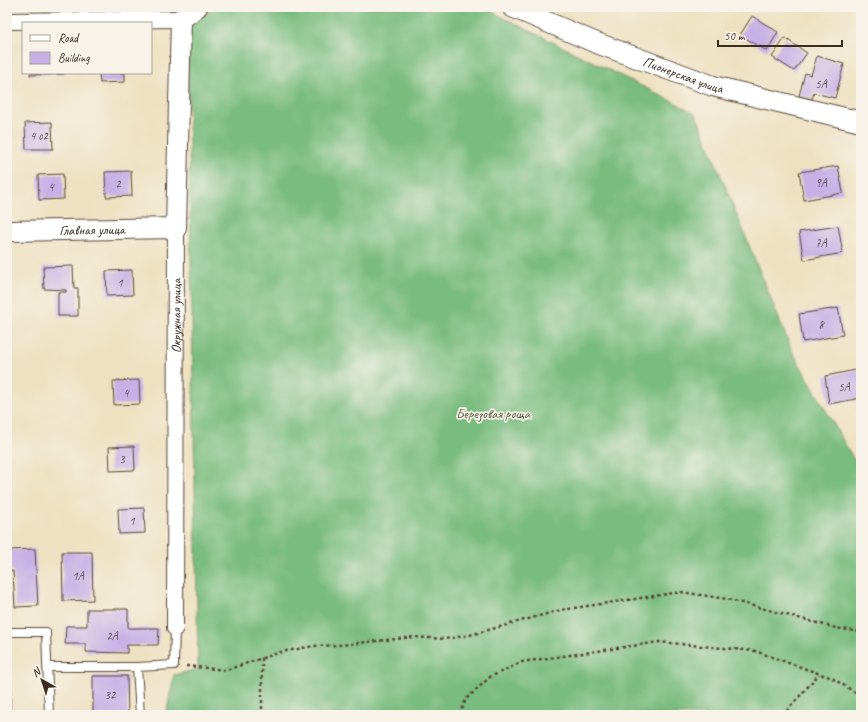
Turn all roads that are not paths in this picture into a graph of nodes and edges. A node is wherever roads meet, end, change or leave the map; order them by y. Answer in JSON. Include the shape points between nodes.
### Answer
{"nodes":[{"id":1,"x":197,"y":7,"type":"edge"},
{"id":2,"x":512,"y":7,"type":"edge"},
{"id":3,"x":176,"y":13,"type":"edge"},
{"id":4,"x":7,"y":21,"type":"edge"},
{"id":5,"x":861,"y":122,"type":"edge"},
{"id":6,"x":176,"y":228,"type":"junction"},
{"id":7,"x":7,"y":231,"type":"edge"},
{"id":8,"x":175,"y":628,"type":"joint"},
{"id":9,"x":7,"y":632,"type":"edge"},
{"id":10,"x":48,"y":667,"type":"junction"},
{"id":11,"x":137,"y":667,"type":"junction"},
{"id":12,"x":49,"y":715,"type":"edge"},
{"id":13,"x":140,"y":715,"type":"edge"}],
"edges":[{"from":1,"to":3,"type":"street"},
{"from":2,"to":5,"type":"street","name":"Пионерская улица","via":[[594,42],[713,86]]},
{"from":3,"to":4,"type":"street"},
{"from":3,"to":6,"type":"street","name":"Окружная улица"},
{"from":6,"to":7,"type":"street","name":"Главная улица"},
{"from":6,"to":8,"type":"street","name":"Окружная улица"},
{"from":8,"to":11,"type":"lane","via":[[174,665]]},
{"from":9,"to":10,"type":"lane","via":[[46,632]]},
{"from":10,"to":11,"type":"lane"},
{"from":10,"to":12,"type":"lane"},
{"from":11,"to":13,"type":"lane"}]}
